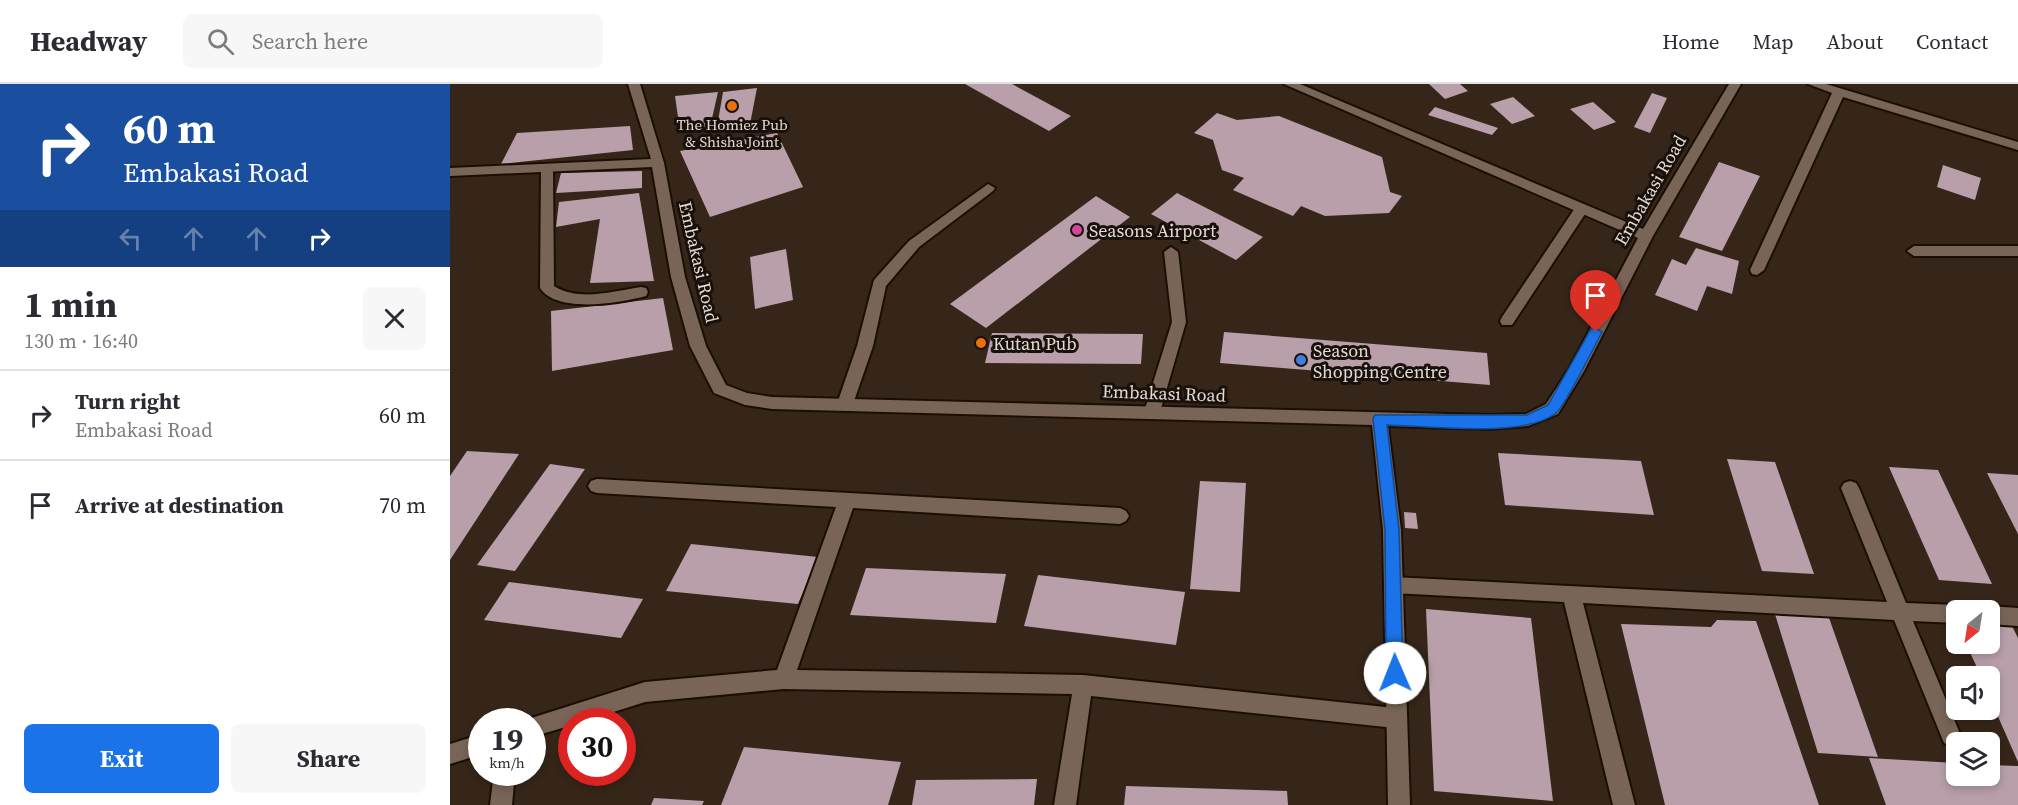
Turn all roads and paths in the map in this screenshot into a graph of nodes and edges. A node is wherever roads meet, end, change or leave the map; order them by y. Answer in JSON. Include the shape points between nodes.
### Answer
{"nodes":[{"id":1,"x":634,"y":84,"type":"edge"},
{"id":2,"x":1290,"y":84,"type":"edge"},
{"id":3,"x":1735,"y":84,"type":"edge"},
{"id":4,"x":1814,"y":84,"type":"edge"},
{"id":5,"x":1839,"y":92,"type":"junction"},
{"id":6,"x":2018,"y":146,"type":"edge"},
{"id":7,"x":658,"y":163,"type":"junction"},
{"id":8,"x":547,"y":168,"type":"junction"},
{"id":9,"x":450,"y":172,"type":"edge"},
{"id":10,"x":988,"y":188,"type":"dead end"},
{"id":11,"x":1582,"y":208,"type":"junction"},
{"id":12,"x":1646,"y":236,"type":"junction"},
{"id":13,"x":1914,"y":251,"type":"dead end"},
{"id":14,"x":2018,"y":251,"type":"edge"},
{"id":15,"x":1172,"y":252,"type":"dead end"},
{"id":16,"x":1757,"y":270,"type":"dead end"},
{"id":17,"x":640,"y":292,"type":"dead end"},
{"id":18,"x":1507,"y":321,"type":"dead end"},
{"id":19,"x":845,"y":404,"type":"junction"},
{"id":20,"x":1152,"y":412,"type":"junction"},
{"id":21,"x":1379,"y":419,"type":"junction"},
{"id":22,"x":597,"y":486,"type":"dead end"},
{"id":23,"x":1850,"y":488,"type":"dead end"},
{"id":24,"x":847,"y":499,"type":"junction"},
{"id":25,"x":1120,"y":516,"type":"dead end"},
{"id":26,"x":1393,"y":585,"type":"junction"},
{"id":27,"x":1571,"y":594,"type":"junction"},
{"id":28,"x":1900,"y":611,"type":"junction"},
{"id":29,"x":1946,"y":613,"type":"edge"},
{"id":30,"x":2000,"y":616,"type":"edge"},
{"id":31,"x":2018,"y":617,"type":"edge"},
{"id":32,"x":784,"y":679,"type":"junction"},
{"id":33,"x":1083,"y":685,"type":"junction"},
{"id":34,"x":1395,"y":718,"type":"junction"},
{"id":35,"x":546,"y":723,"type":"edge"},
{"id":36,"x":1949,"y":732,"type":"edge"},
{"id":37,"x":468,"y":748,"type":"edge"},
{"id":38,"x":450,"y":754,"type":"edge"},
{"id":39,"x":503,"y":786,"type":"edge"},
{"id":40,"x":501,"y":805,"type":"edge"},
{"id":41,"x":1065,"y":805,"type":"edge"},
{"id":42,"x":1400,"y":805,"type":"edge"},
{"id":43,"x":1624,"y":805,"type":"edge"}],
"edges":[{"from":1,"to":7,"type":"street","name":"Embakasi Road"},
{"from":2,"to":11,"type":"street"},
{"from":3,"to":12,"type":"street","name":"Embakasi Road"},
{"from":4,"to":5,"type":"street"},
{"from":5,"to":6,"type":"street"},
{"from":5,"to":16,"type":"street"},
{"from":7,"to":8,"type":"street"},
{"from":7,"to":19,"type":"street","name":"Embakasi Road","via":[[678,277],[698,346],[720,389],[745,399],[772,403]]},
{"from":8,"to":9,"type":"street"},
{"from":8,"to":17,"type":"street","via":[[547,288],[558,297],[572,298]]},
{"from":10,"to":19,"type":"street","via":[[914,244],[879,284],[865,346]]},
{"from":11,"to":12,"type":"street"},
{"from":11,"to":18,"type":"street"},
{"from":12,"to":21,"type":"street","name":"Embakasi Road","via":[[1552,409],[1528,420]]},
{"from":13,"to":14,"type":"street"},
{"from":15,"to":20,"type":"street","via":[[1179,322]]},
{"from":19,"to":20,"type":"street","name":"Embakasi Road"},
{"from":20,"to":21,"type":"street","name":"Embakasi Road"},
{"from":21,"to":26,"type":"street","via":[[1392,530]]},
{"from":22,"to":24,"type":"street"},
{"from":23,"to":28,"type":"street"},
{"from":24,"to":25,"type":"street"},
{"from":24,"to":32,"type":"street"},
{"from":26,"to":27,"type":"street"},
{"from":26,"to":34,"type":"street"},
{"from":27,"to":28,"type":"street"},
{"from":27,"to":43,"type":"street"},
{"from":28,"to":29,"type":"street"},
{"from":28,"to":36,"type":"street"},
{"from":30,"to":31,"type":"street"},
{"from":32,"to":33,"type":"street"},
{"from":32,"to":35,"type":"street","via":[[645,692]]},
{"from":33,"to":34,"type":"street"},
{"from":33,"to":41,"type":"street"},
{"from":34,"to":42,"type":"street"},
{"from":37,"to":38,"type":"street"},
{"from":39,"to":40,"type":"street"}]}
